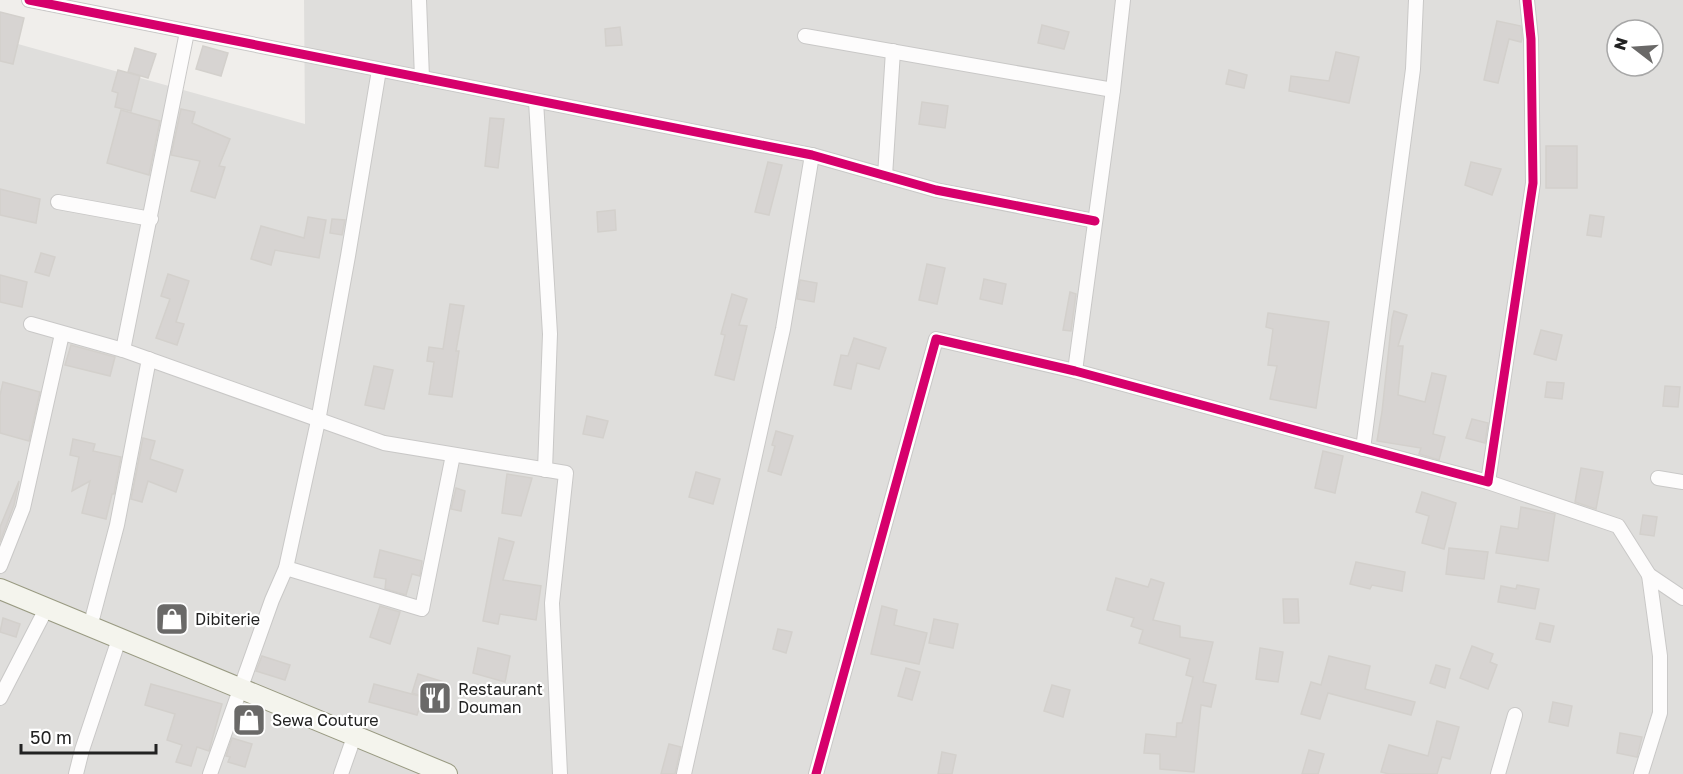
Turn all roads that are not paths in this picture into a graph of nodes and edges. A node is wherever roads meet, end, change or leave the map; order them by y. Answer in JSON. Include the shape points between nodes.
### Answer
{"nodes":[{"id":1,"x":28,"y":0,"type":"edge"},
{"id":2,"x":419,"y":0,"type":"edge"},
{"id":3,"x":1123,"y":0,"type":"edge"},
{"id":4,"x":1416,"y":0,"type":"edge"},
{"id":5,"x":1527,"y":0,"type":"edge"},
{"id":6,"x":187,"y":32,"type":"junction"},
{"id":7,"x":805,"y":36,"type":"dead end"},
{"id":8,"x":893,"y":51,"type":"junction"},
{"id":9,"x":379,"y":70,"type":"junction"},
{"id":10,"x":422,"y":78,"type":"junction"},
{"id":11,"x":1113,"y":90,"type":"junction"},
{"id":12,"x":536,"y":101,"type":"junction"},
{"id":13,"x":812,"y":155,"type":"junction"},
{"id":14,"x":885,"y":176,"type":"junction"},
{"id":15,"x":58,"y":202,"type":"dead end"},
{"id":16,"x":151,"y":219,"type":"junction"},
{"id":17,"x":1095,"y":221,"type":"junction"},
{"id":18,"x":31,"y":324,"type":"dead end"},
{"id":19,"x":62,"y":334,"type":"junction"},
{"id":20,"x":123,"y":350,"type":"junction"},
{"id":21,"x":149,"y":359,"type":"junction"},
{"id":22,"x":1074,"y":371,"type":"junction"},
{"id":23,"x":318,"y":421,"type":"junction"},
{"id":24,"x":1362,"y":449,"type":"junction"},
{"id":25,"x":453,"y":455,"type":"junction"},
{"id":26,"x":545,"y":470,"type":"junction"},
{"id":27,"x":1658,"y":478,"type":"dead end"},
{"id":28,"x":1488,"y":482,"type":"junction"},
{"id":29,"x":1683,"y":482,"type":"edge"},
{"id":30,"x":0,"y":566,"type":"edge"},
{"id":31,"x":286,"y":568,"type":"junction"},
{"id":32,"x":1649,"y":575,"type":"junction"},
{"id":33,"x":0,"y":589,"type":"edge"},
{"id":34,"x":1683,"y":598,"type":"edge"},
{"id":35,"x":46,"y":609,"type":"junction"},
{"id":36,"x":90,"y":627,"type":"junction"},
{"id":37,"x":119,"y":639,"type":"junction"},
{"id":38,"x":239,"y":689,"type":"junction"},
{"id":39,"x":0,"y":698,"type":"edge"},
{"id":40,"x":1515,"y":715,"type":"dead end"},
{"id":41,"x":354,"y":737,"type":"junction"},
{"id":42,"x":76,"y":774,"type":"edge"},
{"id":43,"x":210,"y":774,"type":"edge"},
{"id":44,"x":341,"y":774,"type":"edge"},
{"id":45,"x":447,"y":774,"type":"edge"},
{"id":46,"x":560,"y":774,"type":"edge"},
{"id":47,"x":684,"y":774,"type":"edge"},
{"id":48,"x":816,"y":774,"type":"edge"},
{"id":49,"x":1498,"y":774,"type":"edge"},
{"id":50,"x":1641,"y":774,"type":"edge"}],
"edges":[{"from":1,"to":6,"type":"street"},
{"from":2,"to":10,"type":"street"},
{"from":3,"to":11,"type":"street"},
{"from":4,"to":24,"type":"street","via":[[1413,69]]},
{"from":5,"to":28,"type":"street","via":[[1533,183]]},
{"from":6,"to":9,"type":"street"},
{"from":6,"to":16,"type":"street"},
{"from":7,"to":8,"type":"street"},
{"from":8,"to":11,"type":"street"},
{"from":8,"to":14,"type":"street"},
{"from":9,"to":10,"type":"street"},
{"from":9,"to":23,"type":"street"},
{"from":10,"to":12,"type":"street"},
{"from":11,"to":17,"type":"street"},
{"from":12,"to":13,"type":"street"},
{"from":12,"to":26,"type":"street","via":[[550,334]]},
{"from":13,"to":14,"type":"street"},
{"from":13,"to":47,"type":"street","via":[[783,329]]},
{"from":14,"to":17,"type":"street","via":[[936,190]]},
{"from":15,"to":16,"type":"street"},
{"from":16,"to":20,"type":"street"},
{"from":17,"to":22,"type":"street"},
{"from":18,"to":19,"type":"street"},
{"from":19,"to":20,"type":"street"},
{"from":19,"to":30,"type":"street","via":[[23,508]]},
{"from":20,"to":21,"type":"street"},
{"from":21,"to":23,"type":"street"},
{"from":21,"to":36,"type":"street","via":[[119,515]]},
{"from":22,"to":24,"type":"street"},
{"from":22,"to":48,"type":"street","via":[[936,339]]},
{"from":23,"to":25,"type":"street","via":[[384,443]]},
{"from":23,"to":31,"type":"street"},
{"from":24,"to":28,"type":"street"},
{"from":25,"to":26,"type":"street"},
{"from":25,"to":31,"type":"street","via":[[422,609]]},
{"from":26,"to":46,"type":"street","via":[[566,473],[552,603]]},
{"from":27,"to":29,"type":"street"},
{"from":28,"to":32,"type":"street","via":[[1618,526]]},
{"from":31,"to":38,"type":"street"},
{"from":32,"to":34,"type":"street"},
{"from":32,"to":50,"type":"street","via":[[1660,656],[1660,712]]},
{"from":33,"to":35,"type":"street"},
{"from":35,"to":36,"type":"street"},
{"from":35,"to":39,"type":"street"},
{"from":36,"to":37,"type":"street"},
{"from":37,"to":38,"type":"street"},
{"from":37,"to":42,"type":"street"},
{"from":38,"to":41,"type":"street"},
{"from":38,"to":43,"type":"street"},
{"from":40,"to":49,"type":"street"},
{"from":41,"to":44,"type":"street"},
{"from":41,"to":45,"type":"street"}]}
